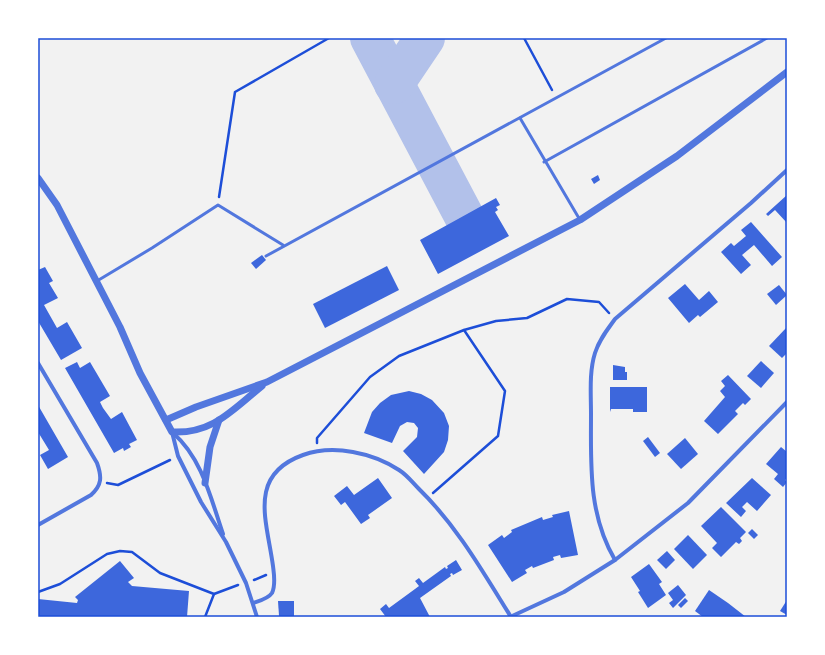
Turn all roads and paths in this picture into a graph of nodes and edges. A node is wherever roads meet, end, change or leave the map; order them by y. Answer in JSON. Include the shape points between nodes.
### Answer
{"nodes":[{"id":1,"x":329,"y":38,"type":"edge"},
{"id":2,"x":524,"y":38,"type":"edge"},
{"id":3,"x":666,"y":38,"type":"edge"},
{"id":4,"x":767,"y":38,"type":"edge"},
{"id":5,"x":787,"y":72,"type":"edge"},
{"id":6,"x":556,"y":98,"type":"junction"},
{"id":7,"x":520,"y":118,"type":"junction"},
{"id":8,"x":544,"y":162,"type":"junction"},
{"id":9,"x":787,"y":170,"type":"edge"},
{"id":10,"x":38,"y":178,"type":"edge"},
{"id":11,"x":218,"y":205,"type":"junction"},
{"id":12,"x":580,"y":220,"type":"junction"},
{"id":13,"x":284,"y":245,"type":"junction"},
{"id":14,"x":266,"y":256,"type":"dead end"},
{"id":15,"x":97,"y":281,"type":"junction"},
{"id":16,"x":615,"y":319,"type":"junction"},
{"id":17,"x":464,"y":330,"type":"junction"},
{"id":18,"x":38,"y":363,"type":"edge"},
{"id":19,"x":267,"y":382,"type":"junction"},
{"id":20,"x":787,"y":402,"type":"edge"},
{"id":21,"x":166,"y":420,"type":"junction"},
{"id":22,"x":219,"y":420,"type":"junction"},
{"id":23,"x":172,"y":432,"type":"junction"},
{"id":24,"x":317,"y":451,"type":"junction"},
{"id":25,"x":178,"y":456,"type":"junction"},
{"id":26,"x":101,"y":482,"type":"junction"},
{"id":27,"x":206,"y":483,"type":"junction"},
{"id":28,"x":428,"y":498,"type":"junction"},
{"id":29,"x":38,"y":525,"type":"edge"},
{"id":30,"x":226,"y":542,"type":"junction"},
{"id":31,"x":615,"y":560,"type":"junction"},
{"id":32,"x":274,"y":572,"type":"junction"},
{"id":33,"x":246,"y":582,"type":"junction"},
{"id":34,"x":38,"y":592,"type":"edge"},
{"id":35,"x":214,"y":594,"type":"junction"},
{"id":36,"x":253,"y":603,"type":"junction"},
{"id":37,"x":206,"y":617,"type":"edge"},
{"id":38,"x":257,"y":617,"type":"edge"},
{"id":39,"x":511,"y":617,"type":"edge"}],
"edges":[{"from":1,"to":11,"type":"path","via":[[235,92]]},
{"from":2,"to":6,"type":"path"},
{"from":3,"to":6,"type":"lane"},
{"from":4,"to":8,"type":"lane"},
{"from":5,"to":12,"type":"street","via":[[678,156]]},
{"from":6,"to":7,"type":"lane"},
{"from":7,"to":8,"type":"lane"},
{"from":7,"to":13,"type":"lane"},
{"from":8,"to":12,"type":"lane"},
{"from":9,"to":16,"type":"street"},
{"from":10,"to":15,"type":"street","via":[[57,205]]},
{"from":11,"to":13,"type":"lane"},
{"from":11,"to":15,"type":"lane"},
{"from":12,"to":19,"type":"street"},
{"from":13,"to":14,"type":"lane"},
{"from":15,"to":21,"type":"street","via":[[140,373]]},
{"from":16,"to":17,"type":"path","via":[[599,302],[566,299],[527,318],[496,321]]},
{"from":16,"to":31,"type":"street","via":[[600,342],[592,366],[590,463],[598,520],[606,545]]},
{"from":17,"to":24,"type":"path","via":[[399,356],[370,377],[317,438]]},
{"from":17,"to":28,"type":"path","via":[[505,391],[498,436]]},
{"from":18,"to":26,"type":"street","via":[[97,463]]},
{"from":19,"to":21,"type":"street"},
{"from":19,"to":22,"type":"street"},
{"from":20,"to":31,"type":"street","via":[[688,503]]},
{"from":21,"to":23,"type":"street"},
{"from":22,"to":23,"type":"street","via":[[198,430]]},
{"from":22,"to":27,"type":"street","via":[[210,447]]},
{"from":23,"to":25,"type":"street"},
{"from":23,"to":27,"type":"street","via":[[190,450]]},
{"from":24,"to":28,"type":"street","via":[[350,452],[383,462],[400,471]]},
{"from":24,"to":32,"type":"street","via":[[291,460],[277,470],[268,482],[264,497]]},
{"from":25,"to":26,"type":"path","via":[[118,485]]},
{"from":25,"to":30,"type":"street","via":[[201,502]]},
{"from":26,"to":29,"type":"street","via":[[91,494]]},
{"from":27,"to":30,"type":"street"},
{"from":28,"to":39,"type":"street","via":[[468,547]]},
{"from":30,"to":33,"type":"street"},
{"from":31,"to":39,"type":"street","via":[[564,592]]},
{"from":32,"to":33,"type":"path"},
{"from":32,"to":36,"type":"street","via":[[271,593]]},
{"from":33,"to":35,"type":"path"},
{"from":33,"to":36,"type":"street"},
{"from":34,"to":35,"type":"path","via":[[60,584],[106,554],[120,551],[132,552],[160,573]]},
{"from":35,"to":37,"type":"path"},
{"from":36,"to":38,"type":"street"}]}
